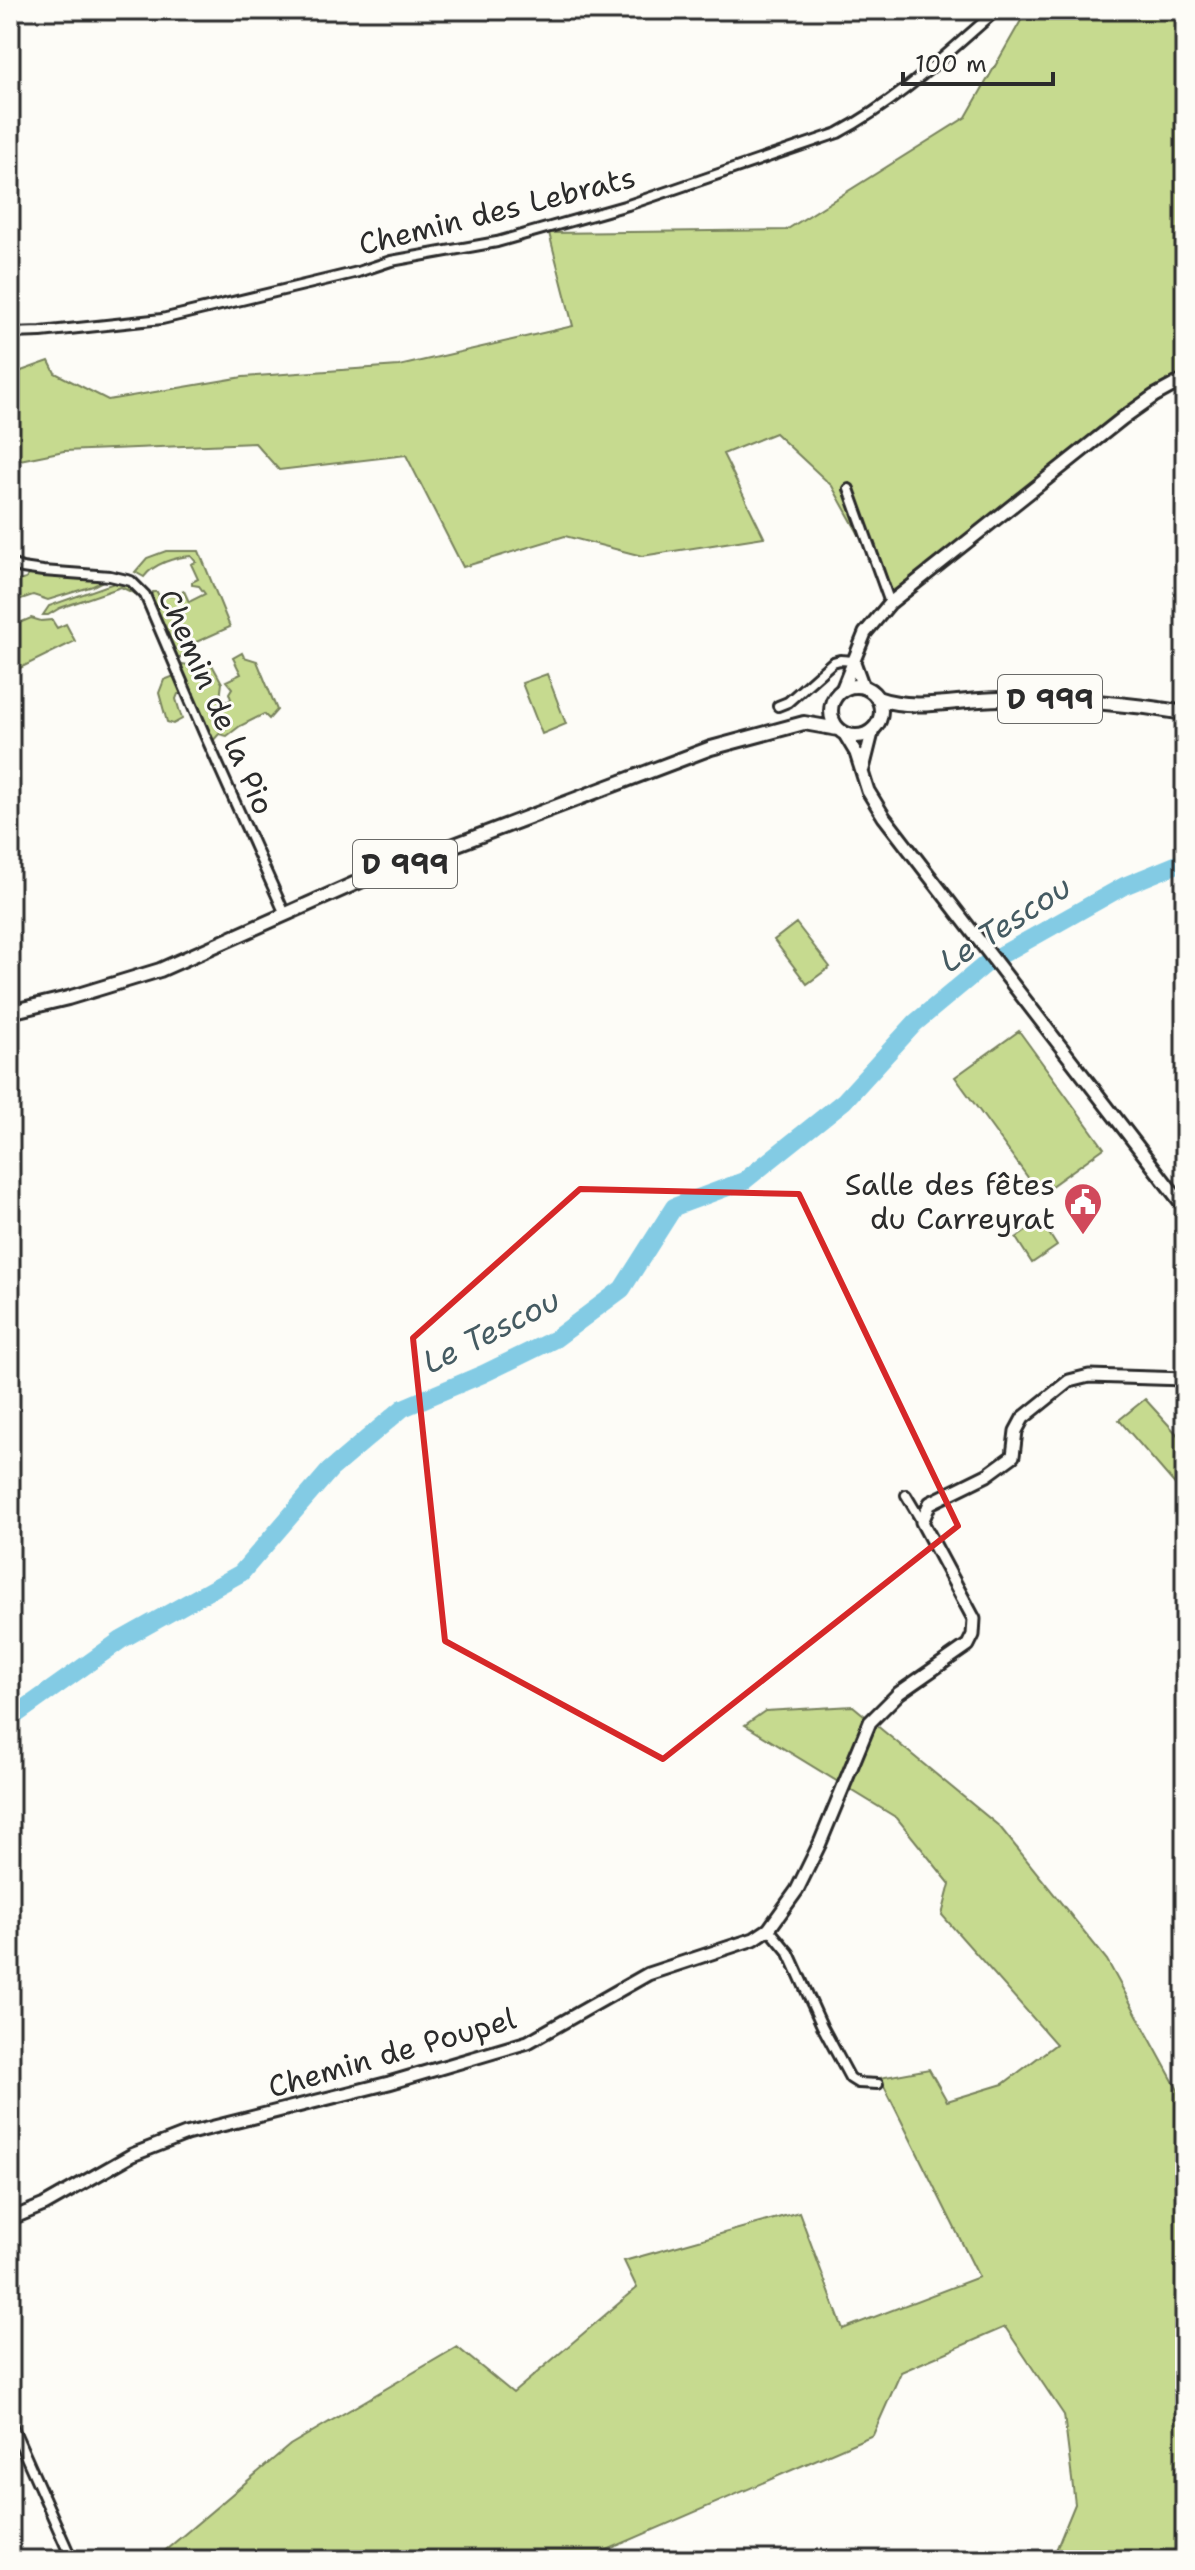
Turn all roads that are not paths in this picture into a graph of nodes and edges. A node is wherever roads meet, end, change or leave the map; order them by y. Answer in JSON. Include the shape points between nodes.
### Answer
{"nodes":[{"id":1,"x":997,"y":10,"type":"edge"},
{"id":2,"x":10,"y":333,"type":"edge"},
{"id":3,"x":1185,"y":379,"type":"edge"},
{"id":4,"x":849,"y":489,"type":"dead end"},
{"id":5,"x":10,"y":564,"type":"edge"},
{"id":6,"x":890,"y":603,"type":"junction"},
{"id":7,"x":854,"y":661,"type":"junction"},
{"id":8,"x":863,"y":687,"type":"junction"},
{"id":9,"x":842,"y":690,"type":"junction"},
{"id":10,"x":877,"y":698,"type":"junction"},
{"id":11,"x":832,"y":704,"type":"junction"},
{"id":12,"x":915,"y":704,"type":"junction"},
{"id":13,"x":778,"y":706,"type":"dead end"},
{"id":14,"x":1185,"y":713,"type":"edge"},
{"id":15,"x":804,"y":723,"type":"junction"},
{"id":16,"x":874,"y":727,"type":"junction"},
{"id":17,"x":841,"y":731,"type":"junction"},
{"id":18,"x":863,"y":770,"type":"junction"},
{"id":19,"x":285,"y":914,"type":"junction"},
{"id":20,"x":10,"y":1012,"type":"edge"},
{"id":21,"x":1185,"y":1208,"type":"edge"},
{"id":22,"x":1185,"y":1379,"type":"edge"},
{"id":23,"x":906,"y":1495,"type":"dead end"},
{"id":24,"x":922,"y":1522,"type":"junction"},
{"id":25,"x":769,"y":1929,"type":"junction"},
{"id":26,"x":878,"y":2084,"type":"dead end"},
{"id":27,"x":10,"y":2219,"type":"edge"},
{"id":28,"x":10,"y":2421,"type":"edge"},
{"id":29,"x":72,"y":2560,"type":"edge"}],
"edges":[{"from":1,"to":2,"type":"street","name":"Chemin des Lebrats","via":[[900,96],[838,133],[628,205],[497,242],[391,261],[162,319]]},
{"from":3,"to":6,"type":"street","via":[[1123,418]]},
{"from":4,"to":6,"type":"street"},
{"from":5,"to":19,"type":"street","name":"Chemin de la Pio","via":[[110,576],[131,581],[145,595]]},
{"from":6,"to":7,"type":"street","via":[[865,633]]},
{"from":7,"to":8,"type":"street"},
{"from":7,"to":9,"type":"street"},
{"from":7,"to":13,"type":"street","via":[[833,662]]},
{"from":8,"to":9,"type":"main road"},
{"from":8,"to":10,"type":"main road"},
{"from":9,"to":11,"type":"main road"},
{"from":10,"to":12,"type":"main road","number":"D 999"},
{"from":10,"to":16,"type":"main road","via":[[880,712]]},
{"from":11,"to":15,"type":"main road","number":"D 999"},
{"from":11,"to":17,"type":"main road","via":[[832,719]]},
{"from":12,"to":14,"type":"main road","number":"D 999","via":[[1055,699]]},
{"from":12,"to":16,"type":"main road","number":"D 999"},
{"from":15,"to":17,"type":"main road","number":"D 999"},
{"from":15,"to":19,"type":"main road","number":"D 999","via":[[697,753]]},
{"from":16,"to":17,"type":"main road","via":[[860,736]]},
{"from":16,"to":18,"type":"street"},
{"from":17,"to":18,"type":"street"},
{"from":18,"to":21,"type":"street","via":[[868,791],[884,817]]},
{"from":19,"to":20,"type":"main road","number":"D 999","via":[[152,973]]},
{"from":22,"to":24,"type":"street","via":[[1074,1379],[1023,1418],[1013,1456],[930,1503]]},
{"from":23,"to":24,"type":"street","name":"Chemin de Poupel"},
{"from":24,"to":25,"type":"street","name":"Chemin de Poupel","via":[[974,1619],[973,1635],[968,1645],[899,1693],[870,1722],[820,1843],[797,1890]]},
{"from":25,"to":26,"type":"street","via":[[789,1953],[850,2078]]},
{"from":25,"to":27,"type":"street","name":"Chemin de Poupel","via":[[754,1939],[648,1974],[528,2042],[186,2134],[132,2155]]},
{"from":28,"to":29,"type":"street"}]}
